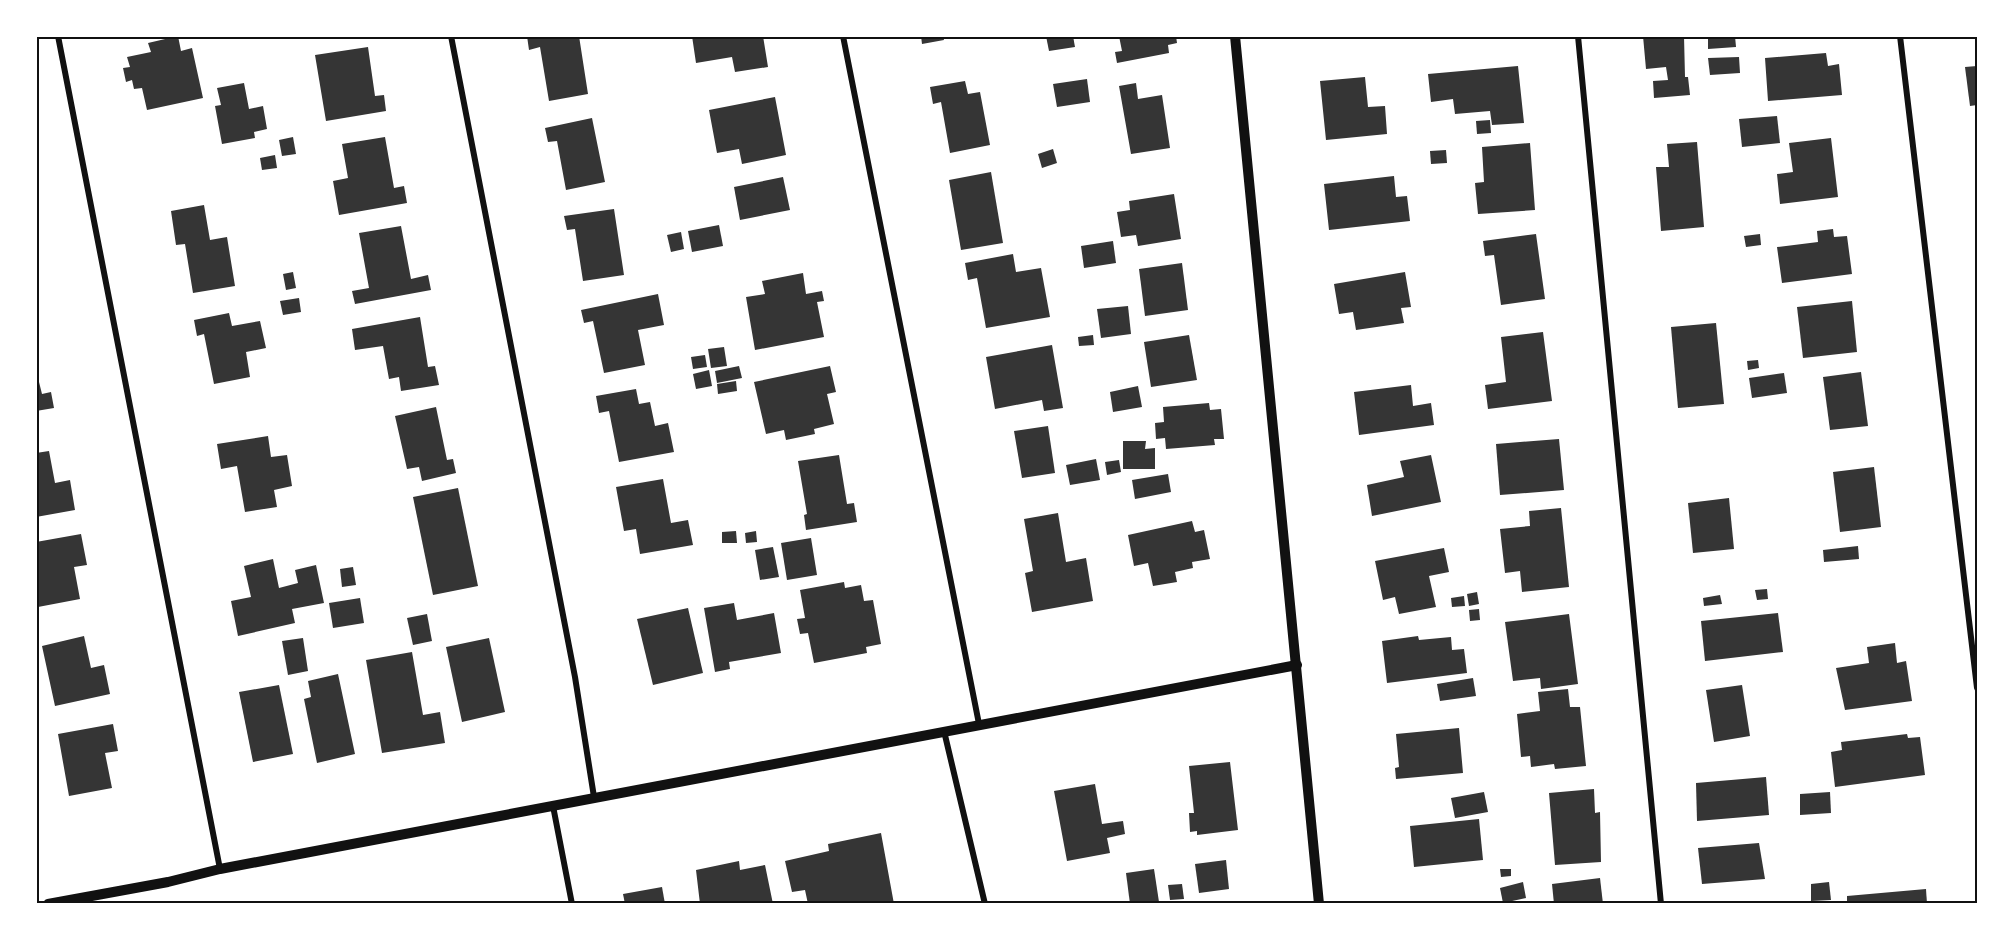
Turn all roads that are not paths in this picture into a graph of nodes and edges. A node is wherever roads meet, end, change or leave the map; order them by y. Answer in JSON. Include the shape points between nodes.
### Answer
{"nodes":[{"id":1,"x":58,"y":36,"type":"edge"},
{"id":2,"x":451,"y":36,"type":"edge"},
{"id":3,"x":843,"y":36,"type":"edge"},
{"id":4,"x":1235,"y":36,"type":"edge"},
{"id":5,"x":1578,"y":36,"type":"edge"},
{"id":6,"x":1900,"y":36,"type":"edge"},
{"id":7,"x":1297,"y":665,"type":"junction"},
{"id":8,"x":1977,"y":688,"type":"edge"},
{"id":9,"x":979,"y":724,"type":"junction"},
{"id":10,"x":944,"y":730,"type":"junction"},
{"id":11,"x":594,"y":798,"type":"junction"},
{"id":12,"x":553,"y":806,"type":"junction"},
{"id":13,"x":219,"y":869,"type":"junction"},
{"id":14,"x":93,"y":900,"type":"edge"},
{"id":15,"x":48,"y":904,"type":"edge"},
{"id":16,"x":572,"y":904,"type":"edge"},
{"id":17,"x":985,"y":904,"type":"edge"},
{"id":18,"x":1319,"y":904,"type":"edge"},
{"id":19,"x":1661,"y":904,"type":"edge"}],
"edges":[{"from":1,"to":13,"type":"street"},
{"from":2,"to":11,"type":"street","via":[[575,677]]},
{"from":3,"to":9,"type":"street"},
{"from":4,"to":7,"type":"street"},
{"from":5,"to":19,"type":"street"},
{"from":6,"to":8,"type":"street"},
{"from":7,"to":9,"type":"street"},
{"from":7,"to":18,"type":"street"},
{"from":9,"to":10,"type":"street"},
{"from":10,"to":11,"type":"street"},
{"from":10,"to":17,"type":"street"},
{"from":11,"to":12,"type":"street"},
{"from":12,"to":13,"type":"street"},
{"from":12,"to":16,"type":"street"},
{"from":13,"to":14,"type":"street"},
{"from":14,"to":15,"type":"street"}]}
